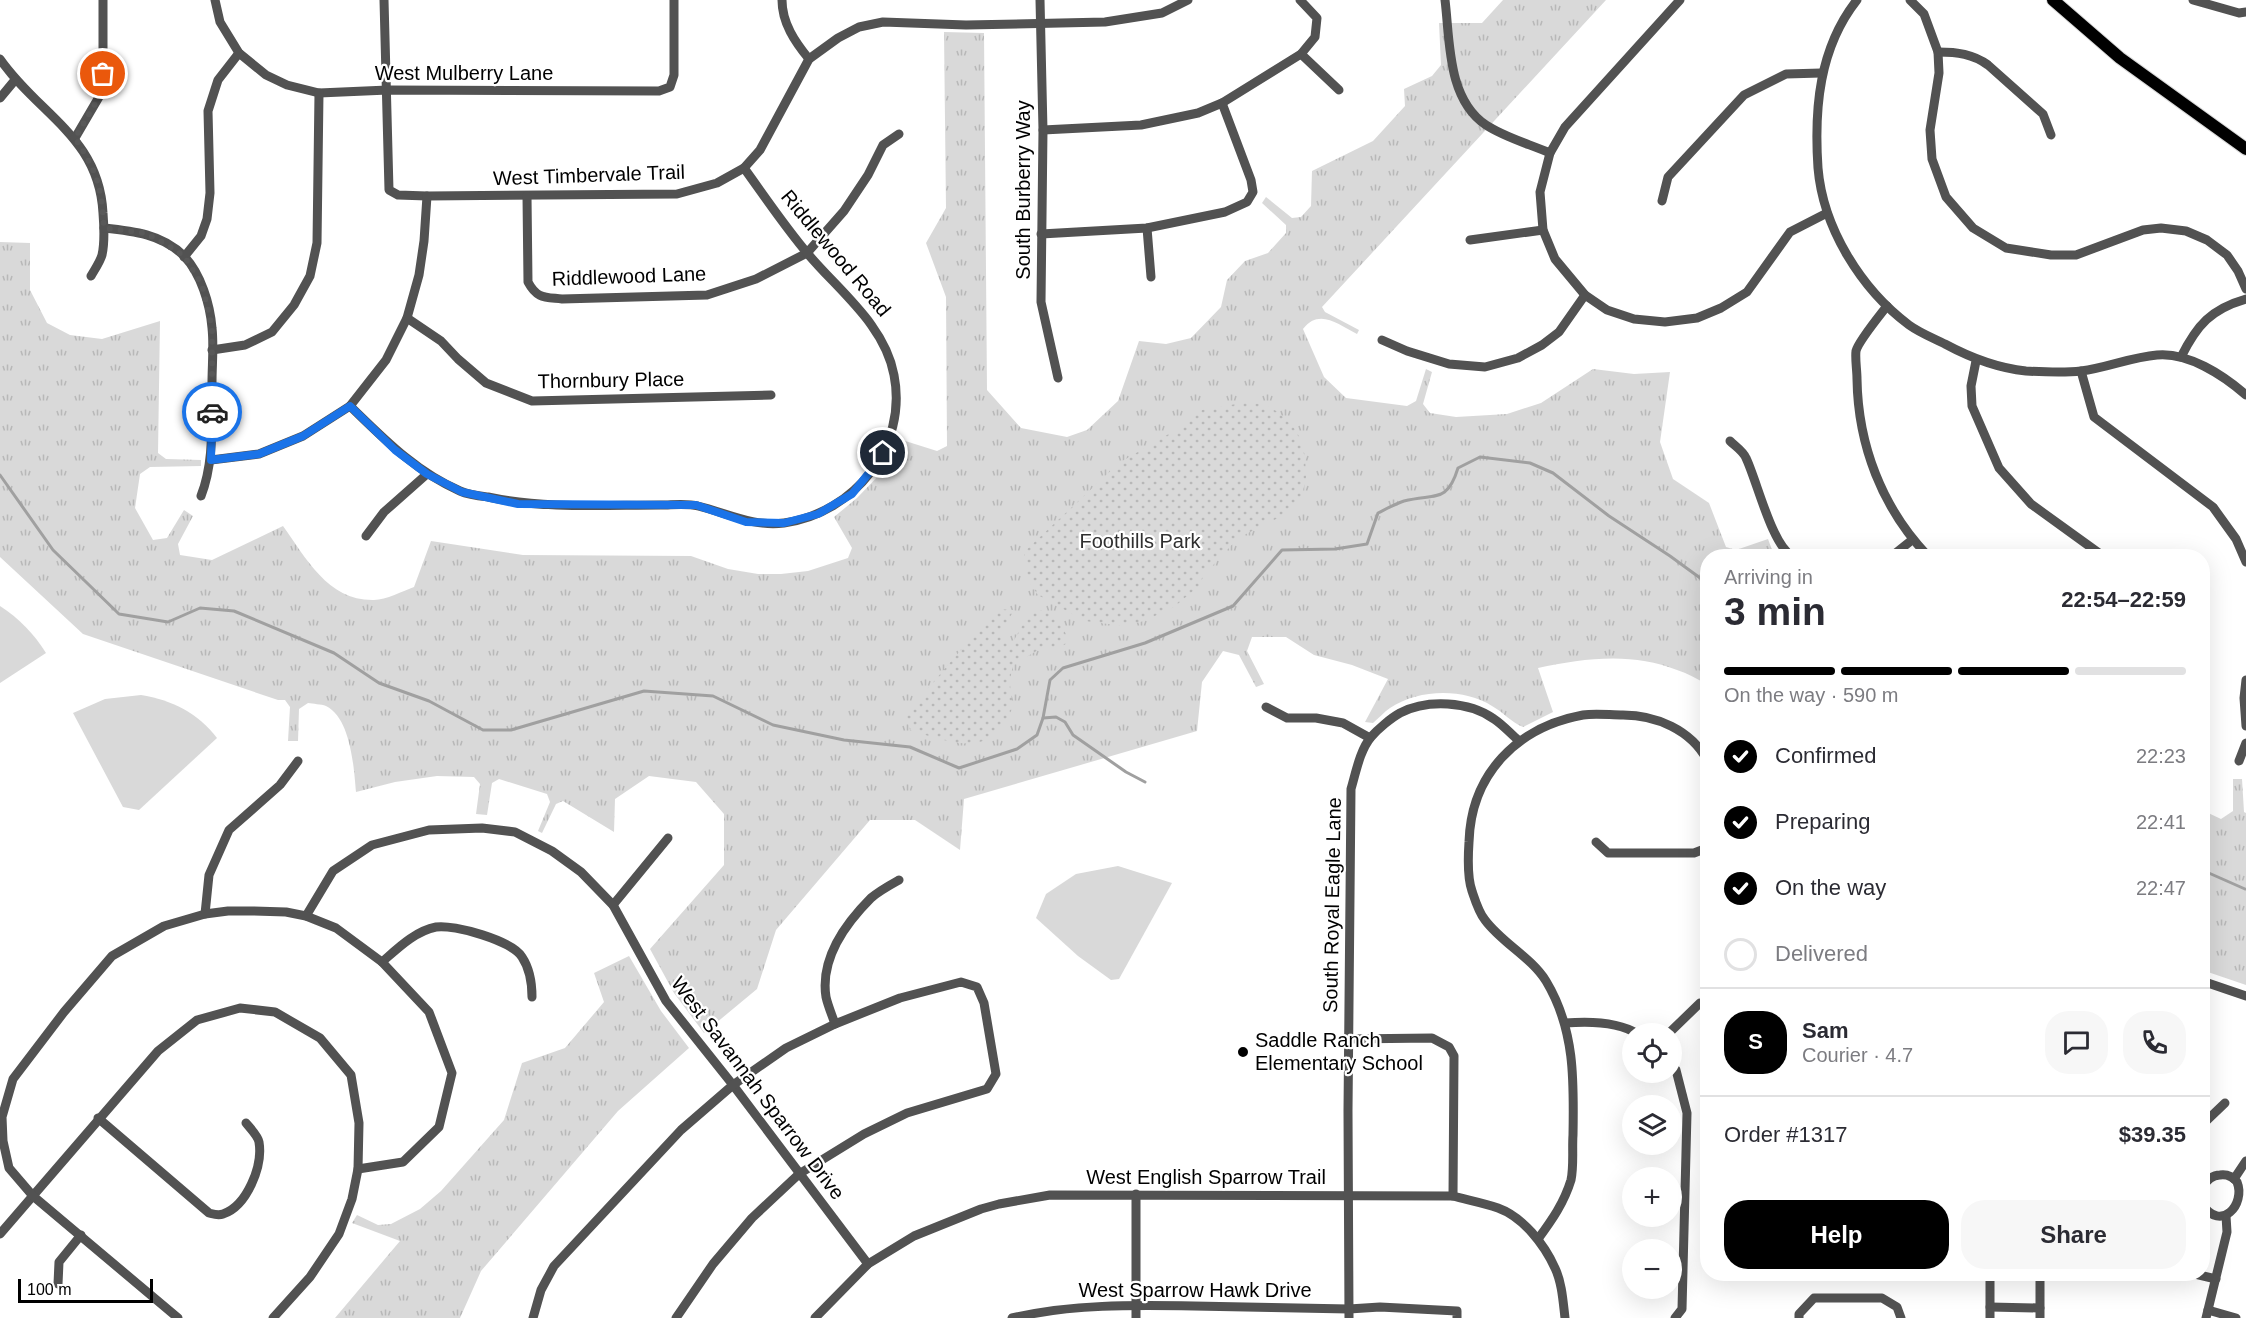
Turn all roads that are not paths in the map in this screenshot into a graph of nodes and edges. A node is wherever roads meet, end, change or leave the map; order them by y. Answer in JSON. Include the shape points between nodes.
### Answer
{"nodes":[{"id":1,"x":103,"y":0,"type":"edge"},
{"id":2,"x":215,"y":0,"type":"edge"},
{"id":3,"x":384,"y":0,"type":"edge"},
{"id":4,"x":674,"y":0,"type":"edge"},
{"id":5,"x":782,"y":0,"type":"edge"},
{"id":6,"x":1040,"y":0,"type":"edge"},
{"id":7,"x":1188,"y":0,"type":"edge"},
{"id":8,"x":1300,"y":0,"type":"edge"},
{"id":9,"x":1445,"y":0,"type":"edge"},
{"id":10,"x":1680,"y":0,"type":"edge"},
{"id":11,"x":1857,"y":0,"type":"edge"},
{"id":12,"x":1910,"y":0,"type":"edge"},
{"id":13,"x":2053,"y":0,"type":"edge"},
{"id":14,"x":2193,"y":0,"type":"edge"},
{"id":15,"x":2246,"y":12,"type":"edge"},
{"id":16,"x":1040,"y":24,"type":"junction"},
{"id":17,"x":1938,"y":51,"type":"junction"},
{"id":18,"x":239,"y":53,"type":"junction"},
{"id":19,"x":1301,"y":54,"type":"junction"},
{"id":20,"x":0,"y":59,"type":"edge"},
{"id":21,"x":809,"y":59,"type":"junction"},
{"id":22,"x":1821,"y":73,"type":"junction"},
{"id":23,"x":15,"y":80,"type":"junction"},
{"id":24,"x":388,"y":90,"type":"junction"},
{"id":25,"x":1339,"y":90,"type":"dead end"},
{"id":26,"x":319,"y":93,"type":"junction"},
{"id":27,"x":0,"y":98,"type":"edge"},
{"id":28,"x":1221,"y":104,"type":"junction"},
{"id":29,"x":1043,"y":130,"type":"junction"},
{"id":30,"x":899,"y":134,"type":"dead end"},
{"id":31,"x":2051,"y":135,"type":"dead end"},
{"id":32,"x":75,"y":138,"type":"junction"},
{"id":33,"x":2246,"y":149,"type":"edge"},
{"id":34,"x":1550,"y":153,"type":"junction"},
{"id":35,"x":744,"y":168,"type":"junction"},
{"id":36,"x":427,"y":196,"type":"junction"},
{"id":37,"x":527,"y":196,"type":"junction"},
{"id":38,"x":1662,"y":201,"type":"dead end"},
{"id":39,"x":1827,"y":213,"type":"junction"},
{"id":40,"x":104,"y":228,"type":"junction"},
{"id":41,"x":1147,"y":228,"type":"junction"},
{"id":42,"x":1543,"y":230,"type":"junction"},
{"id":43,"x":1041,"y":234,"type":"junction"},
{"id":44,"x":1470,"y":240,"type":"dead end"},
{"id":45,"x":807,"y":253,"type":"junction"},
{"id":46,"x":184,"y":256,"type":"junction"},
{"id":47,"x":91,"y":276,"type":"dead end"},
{"id":48,"x":1151,"y":277,"type":"dead end"},
{"id":49,"x":2246,"y":289,"type":"edge"},
{"id":50,"x":1585,"y":295,"type":"junction"},
{"id":51,"x":2246,"y":299,"type":"edge"},
{"id":52,"x":1887,"y":306,"type":"junction"},
{"id":53,"x":407,"y":318,"type":"junction"},
{"id":54,"x":1383,"y":340,"type":"dead end"},
{"id":55,"x":212,"y":350,"type":"junction"},
{"id":56,"x":2181,"y":357,"type":"junction"},
{"id":57,"x":1976,"y":361,"type":"junction"},
{"id":58,"x":2081,"y":371,"type":"junction"},
{"id":59,"x":1058,"y":378,"type":"dead end"},
{"id":60,"x":771,"y":395,"type":"dead end"},
{"id":61,"x":2246,"y":395,"type":"edge"},
{"id":62,"x":350,"y":406,"type":"junction"},
{"id":63,"x":1730,"y":441,"type":"dead end"},
{"id":64,"x":211,"y":460,"type":"junction"},
{"id":65,"x":427,"y":474,"type":"junction"},
{"id":66,"x":201,"y":496,"type":"dead end"},
{"id":67,"x":366,"y":536,"type":"dead end"},
{"id":68,"x":1912,"y":540,"type":"junction"},
{"id":69,"x":1785,"y":549,"type":"edge"},
{"id":70,"x":1901,"y":549,"type":"edge"},
{"id":71,"x":1921,"y":549,"type":"edge"},
{"id":72,"x":2093,"y":549,"type":"edge"},
{"id":73,"x":2246,"y":562,"type":"edge"},
{"id":74,"x":2246,"y":680,"type":"edge"},
{"id":75,"x":1266,"y":707,"type":"dead end"},
{"id":76,"x":2246,"y":726,"type":"edge"},
{"id":77,"x":1370,"y":738,"type":"junction"},
{"id":78,"x":1518,"y":740,"type":"junction"},
{"id":79,"x":2246,"y":743,"type":"edge"},
{"id":80,"x":1700,"y":750,"type":"edge"},
{"id":81,"x":298,"y":761,"type":"dead end"},
{"id":82,"x":2240,"y":761,"type":"dead end"},
{"id":83,"x":668,"y":838,"type":"dead end"},
{"id":84,"x":1596,"y":842,"type":"dead end"},
{"id":85,"x":1700,"y":851,"type":"edge"},
{"id":86,"x":899,"y":880,"type":"dead end"},
{"id":87,"x":614,"y":905,"type":"junction"},
{"id":88,"x":205,"y":914,"type":"junction"},
{"id":89,"x":306,"y":916,"type":"junction"},
{"id":90,"x":382,"y":962,"type":"junction"},
{"id":91,"x":2210,"y":984,"type":"edge"},
{"id":92,"x":2246,"y":996,"type":"edge"},
{"id":93,"x":532,"y":997,"type":"dead end"},
{"id":94,"x":1700,"y":1003,"type":"dead end"},
{"id":95,"x":1565,"y":1023,"type":"junction"},
{"id":96,"x":1679,"y":1023,"type":"edge"},
{"id":97,"x":835,"y":1024,"type":"junction"},
{"id":98,"x":1622,"y":1027,"type":"edge"},
{"id":99,"x":1348,"y":1039,"type":"junction"},
{"id":100,"x":1679,"y":1083,"type":"edge"},
{"id":101,"x":733,"y":1085,"type":"junction"},
{"id":102,"x":2225,"y":1103,"type":"dead end"},
{"id":103,"x":2210,"y":1117,"type":"edge"},
{"id":104,"x":98,"y":1118,"type":"junction"},
{"id":105,"x":246,"y":1123,"type":"dead end"},
{"id":106,"x":2,"y":1141,"type":"edge"},
{"id":107,"x":2246,"y":1161,"type":"edge"},
{"id":108,"x":358,"y":1169,"type":"junction"},
{"id":109,"x":799,"y":1174,"type":"junction"},
{"id":110,"x":2210,"y":1178,"type":"edge"},
{"id":111,"x":2234,"y":1179,"type":"junction"},
{"id":112,"x":1136,"y":1194,"type":"junction"},
{"id":113,"x":1348,"y":1195,"type":"junction"},
{"id":114,"x":33,"y":1196,"type":"junction"},
{"id":115,"x":1453,"y":1196,"type":"junction"},
{"id":116,"x":2243,"y":1204,"type":"edge"},
{"id":117,"x":2210,"y":1214,"type":"edge"},
{"id":118,"x":2226,"y":1216,"type":"junction"},
{"id":119,"x":0,"y":1234,"type":"edge"},
{"id":120,"x":81,"y":1235,"type":"junction"},
{"id":121,"x":1538,"y":1239,"type":"junction"},
{"id":122,"x":868,"y":1264,"type":"junction"},
{"id":123,"x":2210,"y":1278,"type":"edge"},
{"id":124,"x":2216,"y":1279,"type":"junction"},
{"id":125,"x":1990,"y":1281,"type":"edge"},
{"id":126,"x":2042,"y":1281,"type":"edge"},
{"id":127,"x":58,"y":1284,"type":"dead end"},
{"id":128,"x":1136,"y":1305,"type":"junction"},
{"id":129,"x":1990,"y":1307,"type":"junction"},
{"id":130,"x":1349,"y":1313,"type":"edge"},
{"id":131,"x":2040,"y":1313,"type":"edge"},
{"id":132,"x":2207,"y":1314,"type":"edge"},
{"id":133,"x":178,"y":1318,"type":"edge"},
{"id":134,"x":273,"y":1318,"type":"edge"},
{"id":135,"x":533,"y":1318,"type":"edge"},
{"id":136,"x":676,"y":1318,"type":"edge"},
{"id":137,"x":814,"y":1318,"type":"edge"},
{"id":138,"x":1012,"y":1318,"type":"edge"},
{"id":139,"x":1136,"y":1318,"type":"edge"},
{"id":140,"x":1457,"y":1318,"type":"edge"},
{"id":141,"x":1565,"y":1318,"type":"edge"},
{"id":142,"x":1675,"y":1318,"type":"edge"},
{"id":143,"x":1799,"y":1318,"type":"edge"},
{"id":144,"x":1901,"y":1318,"type":"edge"},
{"id":145,"x":1990,"y":1318,"type":"edge"},
{"id":146,"x":2236,"y":1318,"type":"edge"}],
"edges":[{"from":1,"to":32,"type":"street","via":[[103,74],[99,97]]},
{"from":2,"to":18,"type":"street","name":"West Mulberry Lane","via":[[220,22]]},
{"from":3,"to":24,"type":"street","name":"West Timbervale Trail"},
{"from":4,"to":24,"type":"street","name":"West Mulberry Lane","via":[[674,75],[670,87],[659,91]]},
{"from":5,"to":21,"type":"street","via":[[792,38]]},
{"from":6,"to":16,"type":"street","name":"South Burberry Way"},
{"from":7,"to":16,"type":"street","name":"West Timbervale Trail","via":[[1162,13],[1116,21]]},
{"from":8,"to":19,"type":"street","via":[[1317,18],[1315,37]]},
{"from":9,"to":34,"type":"street","via":[[1452,72],[1474,115],[1486,125]]},
{"from":10,"to":34,"type":"street","via":[[1565,127]]},
{"from":11,"to":22,"type":"street","via":[[1845,16]]},
{"from":12,"to":17,"type":"street","via":[[1924,14]]},
{"from":13,"to":33,"type":"main road","via":[[2120,57]]},
{"from":14,"to":15,"type":"street"},
{"from":16,"to":21,"type":"street","name":"West Timbervale Trail","via":[[883,22],[859,27]]},
{"from":16,"to":29,"type":"street","name":"South Burberry Way"},
{"from":17,"to":31,"type":"street","via":[[1957,51],[1988,65],[2043,114]]},
{"from":17,"to":49,"type":"street","via":[[1939,73],[1930,130],[1932,159],[1946,197],[1972,228],[2006,248],[2051,255],[2076,255],[2144,230],[2187,231],[2227,255]]},
{"from":18,"to":26,"type":"street","name":"West Mulberry Lane","via":[[286,85]]},
{"from":18,"to":46,"type":"street","via":[[218,80],[208,111],[207,219],[201,236]]},
{"from":19,"to":25,"type":"street"},
{"from":19,"to":28,"type":"street"},
{"from":20,"to":23,"type":"street"},
{"from":21,"to":35,"type":"street","name":"West Timbervale Trail","via":[[760,150]]},
{"from":22,"to":38,"type":"street","via":[[1786,74],[1744,95],[1668,177]]},
{"from":22,"to":39,"type":"street","via":[[1815,134]]},
{"from":23,"to":27,"type":"street"},
{"from":23,"to":32,"type":"street"},
{"from":24,"to":26,"type":"street","name":"West Mulberry Lane"},
{"from":24,"to":36,"type":"street","name":"West Timbervale Trail","via":[[389,190],[398,195]]},
{"from":26,"to":55,"type":"street","via":[[317,243],[310,276],[294,305],[272,332],[245,345]]},
{"from":28,"to":29,"type":"street","via":[[1140,125]]},
{"from":28,"to":41,"type":"street","via":[[1253,192],[1247,202],[1225,212]]},
{"from":29,"to":43,"type":"street","name":"South Burberry Way"},
{"from":30,"to":45,"type":"street","name":"Riddlewood Lane","via":[[882,145],[844,211]]},
{"from":32,"to":40,"type":"street","via":[[94,168],[102,195]]},
{"from":34,"to":42,"type":"street","via":[[1540,192]]},
{"from":35,"to":37,"type":"street","name":"West Timbervale Trail","via":[[717,183],[677,194]]},
{"from":35,"to":45,"type":"street","name":"Riddlewood Road"},
{"from":36,"to":37,"type":"street","name":"West Timbervale Trail"},
{"from":36,"to":53,"type":"street","via":[[420,264]]},
{"from":37,"to":45,"type":"street","name":"Riddlewood Lane","via":[[528,282],[540,296],[562,299],[707,295],[756,279]]},
{"from":39,"to":50,"type":"street","via":[[1790,232],[1747,292],[1697,318],[1665,322],[1634,319],[1608,310]]},
{"from":39,"to":52,"type":"street","via":[[1849,260]]},
{"from":40,"to":46,"type":"street","via":[[145,233]]},
{"from":40,"to":47,"type":"street","via":[[102,256]]},
{"from":41,"to":43,"type":"street"},
{"from":41,"to":48,"type":"street"},
{"from":42,"to":44,"type":"street"},
{"from":42,"to":50,"type":"street","via":[[1555,259]]},
{"from":43,"to":59,"type":"street","name":"South Burberry Way","via":[[1041,302]]},
{"from":45,"to":65,"type":"street","name":"Riddlewood Road","via":[[878,333],[894,374],[896,408],[890,440],[877,463],[852,494],[818,514],[784,523],[746,522],[696,505],[518,504],[462,492]]},
{"from":46,"to":55,"type":"street","via":[[202,285],[212,327]]},
{"from":50,"to":54,"type":"street","via":[[1559,332],[1542,345],[1518,358],[1485,368],[1449,364]]},
{"from":51,"to":56,"type":"street","via":[[2209,316],[2192,335]]},
{"from":52,"to":57,"type":"street","via":[[1911,326]]},
{"from":52,"to":68,"type":"street","via":[[1856,350],[1857,405],[1873,472]]},
{"from":53,"to":60,"type":"street","name":"Thornbury Place","via":[[441,341],[486,383],[532,401]]},
{"from":53,"to":62,"type":"street","via":[[386,360]]},
{"from":55,"to":64,"type":"street"},
{"from":56,"to":58,"type":"street","via":[[2158,355]]},
{"from":56,"to":61,"type":"street","via":[[2203,366]]},
{"from":57,"to":58,"type":"street","via":[[2026,371]]},
{"from":57,"to":72,"type":"street","via":[[1972,406],[1999,468],[2031,504]]},
{"from":58,"to":73,"type":"street","via":[[2094,417],[2213,507],[2236,539]]},
{"from":62,"to":64,"type":"street","via":[[303,436],[259,454]]},
{"from":62,"to":65,"type":"street","name":"Riddlewood Road","via":[[395,450]]},
{"from":63,"to":69,"type":"street","via":[[1745,455]]},
{"from":64,"to":66,"type":"street"},
{"from":65,"to":67,"type":"street","via":[[384,512]]},
{"from":68,"to":70,"type":"street"},
{"from":68,"to":71,"type":"street"},
{"from":74,"to":76,"type":"street"},
{"from":75,"to":77,"type":"street","via":[[1287,718],[1342,723]]},
{"from":77,"to":78,"type":"street","name":"South Royal Eagle Lane","via":[[1400,713],[1444,704],[1464,706],[1493,717]]},
{"from":77,"to":99,"type":"street","name":"South Royal Eagle Lane","via":[[1351,789]]},
{"from":78,"to":80,"type":"street","via":[[1549,725],[1584,715],[1638,715],[1673,727],[1692,738]]},
{"from":78,"to":95,"type":"street","via":[[1490,772],[1475,800],[1469,827],[1471,889],[1484,920],[1545,981]]},
{"from":79,"to":82,"type":"street"},
{"from":81,"to":88,"type":"street","via":[[280,785],[229,830],[209,875]]},
{"from":83,"to":87,"type":"street"},
{"from":84,"to":85,"type":"street","via":[[1608,853]]},
{"from":86,"to":97,"type":"street","via":[[873,897],[831,954],[826,997]]},
{"from":87,"to":89,"type":"street","name":"West Savannah Sparrow Drive","via":[[552,851],[515,832],[482,828],[429,830],[372,845],[333,871]]},
{"from":87,"to":101,"type":"street","name":"West Savannah Sparrow Drive","via":[[666,1001]]},
{"from":88,"to":89,"type":"street","via":[[254,911]]},
{"from":88,"to":106,"type":"street","via":[[164,926],[112,956],[13,1079],[2,1117]]},
{"from":89,"to":90,"type":"street","via":[[336,928]]},
{"from":90,"to":93,"type":"street","via":[[407,940],[437,927],[468,929],[521,954],[531,977]]},
{"from":90,"to":108,"type":"street","via":[[429,1012],[452,1072],[439,1127],[404,1162]]},
{"from":91,"to":92,"type":"street"},
{"from":94,"to":96,"type":"street"},
{"from":95,"to":98,"type":"street"},
{"from":95,"to":121,"type":"street","via":[[1574,1074],[1572,1178],[1561,1207]]},
{"from":97,"to":101,"type":"street","via":[[786,1048]]},
{"from":97,"to":109,"type":"street","via":[[900,998],[961,982],[977,987],[984,1003],[996,1074],[987,1089],[907,1113]]},
{"from":99,"to":113,"type":"street","name":"South Royal Eagle Lane"},
{"from":99,"to":115,"type":"street","via":[[1432,1038],[1449,1047],[1454,1056]]},
{"from":100,"to":142,"type":"street","via":[[1687,1113],[1682,1309]]},
{"from":101,"to":109,"type":"street","name":"West Savannah Sparrow Drive"},
{"from":101,"to":135,"type":"street","via":[[681,1130],[554,1266],[541,1290]]},
{"from":102,"to":103,"type":"street"},
{"from":104,"to":105,"type":"street","via":[[209,1214],[221,1215],[234,1208],[253,1180],[259,1140]]},
{"from":104,"to":108,"type":"street","via":[[158,1051],[197,1020],[240,1008],[275,1012],[320,1038],[351,1074],[359,1123]]},
{"from":104,"to":114,"type":"street"},
{"from":106,"to":114,"type":"street","via":[[9,1168]]},
{"from":107,"to":111,"type":"street"},
{"from":108,"to":134,"type":"street","via":[[339,1234],[310,1276]]},
{"from":109,"to":122,"type":"street","name":"West Savannah Sparrow Drive"},
{"from":109,"to":136,"type":"street","via":[[752,1218],[713,1264]]},
{"from":110,"to":111,"type":"street","via":[[2221,1175]]},
{"from":111,"to":116,"type":"street","via":[[2240,1186]]},
{"from":112,"to":113,"type":"street","name":"West English Sparrow Trail"},
{"from":112,"to":122,"type":"street","name":"West English Sparrow Trail","via":[[1050,1195],[999,1204],[914,1236]]},
{"from":112,"to":128,"type":"street"},
{"from":113,"to":115,"type":"street","name":"West English Sparrow Trail"},
{"from":113,"to":130,"type":"street","name":"South Royal Eagle Lane"},
{"from":114,"to":119,"type":"street"},
{"from":114,"to":120,"type":"street"},
{"from":115,"to":121,"type":"street","name":"West English Sparrow Trail","via":[[1500,1209]]},
{"from":116,"to":118,"type":"street"},
{"from":117,"to":118,"type":"street"},
{"from":118,"to":124,"type":"street","via":[[2227,1232]]},
{"from":120,"to":127,"type":"street","via":[[59,1262]]},
{"from":120,"to":133,"type":"street"},
{"from":121,"to":141,"type":"street","name":"West English Sparrow Trail","via":[[1556,1268]]},
{"from":122,"to":137,"type":"street","name":"West English Sparrow Trail"},
{"from":123,"to":124,"type":"street"},
{"from":124,"to":132,"type":"street"},
{"from":125,"to":129,"type":"street"},
{"from":126,"to":131,"type":"street"},
{"from":128,"to":130,"type":"street","name":"West Sparrow Hawk Drive"},
{"from":128,"to":138,"type":"street","name":"West Sparrow Hawk Drive","via":[[1072,1308]]},
{"from":128,"to":139,"type":"street"},
{"from":129,"to":131,"type":"street"},
{"from":129,"to":145,"type":"street"},
{"from":130,"to":140,"type":"street","name":"West Sparrow Hawk Drive","via":[[1380,1307],[1457,1311]]},
{"from":132,"to":146,"type":"street"},
{"from":143,"to":144,"type":"street","via":[[1814,1298],[1882,1298],[1897,1307]]}]}
